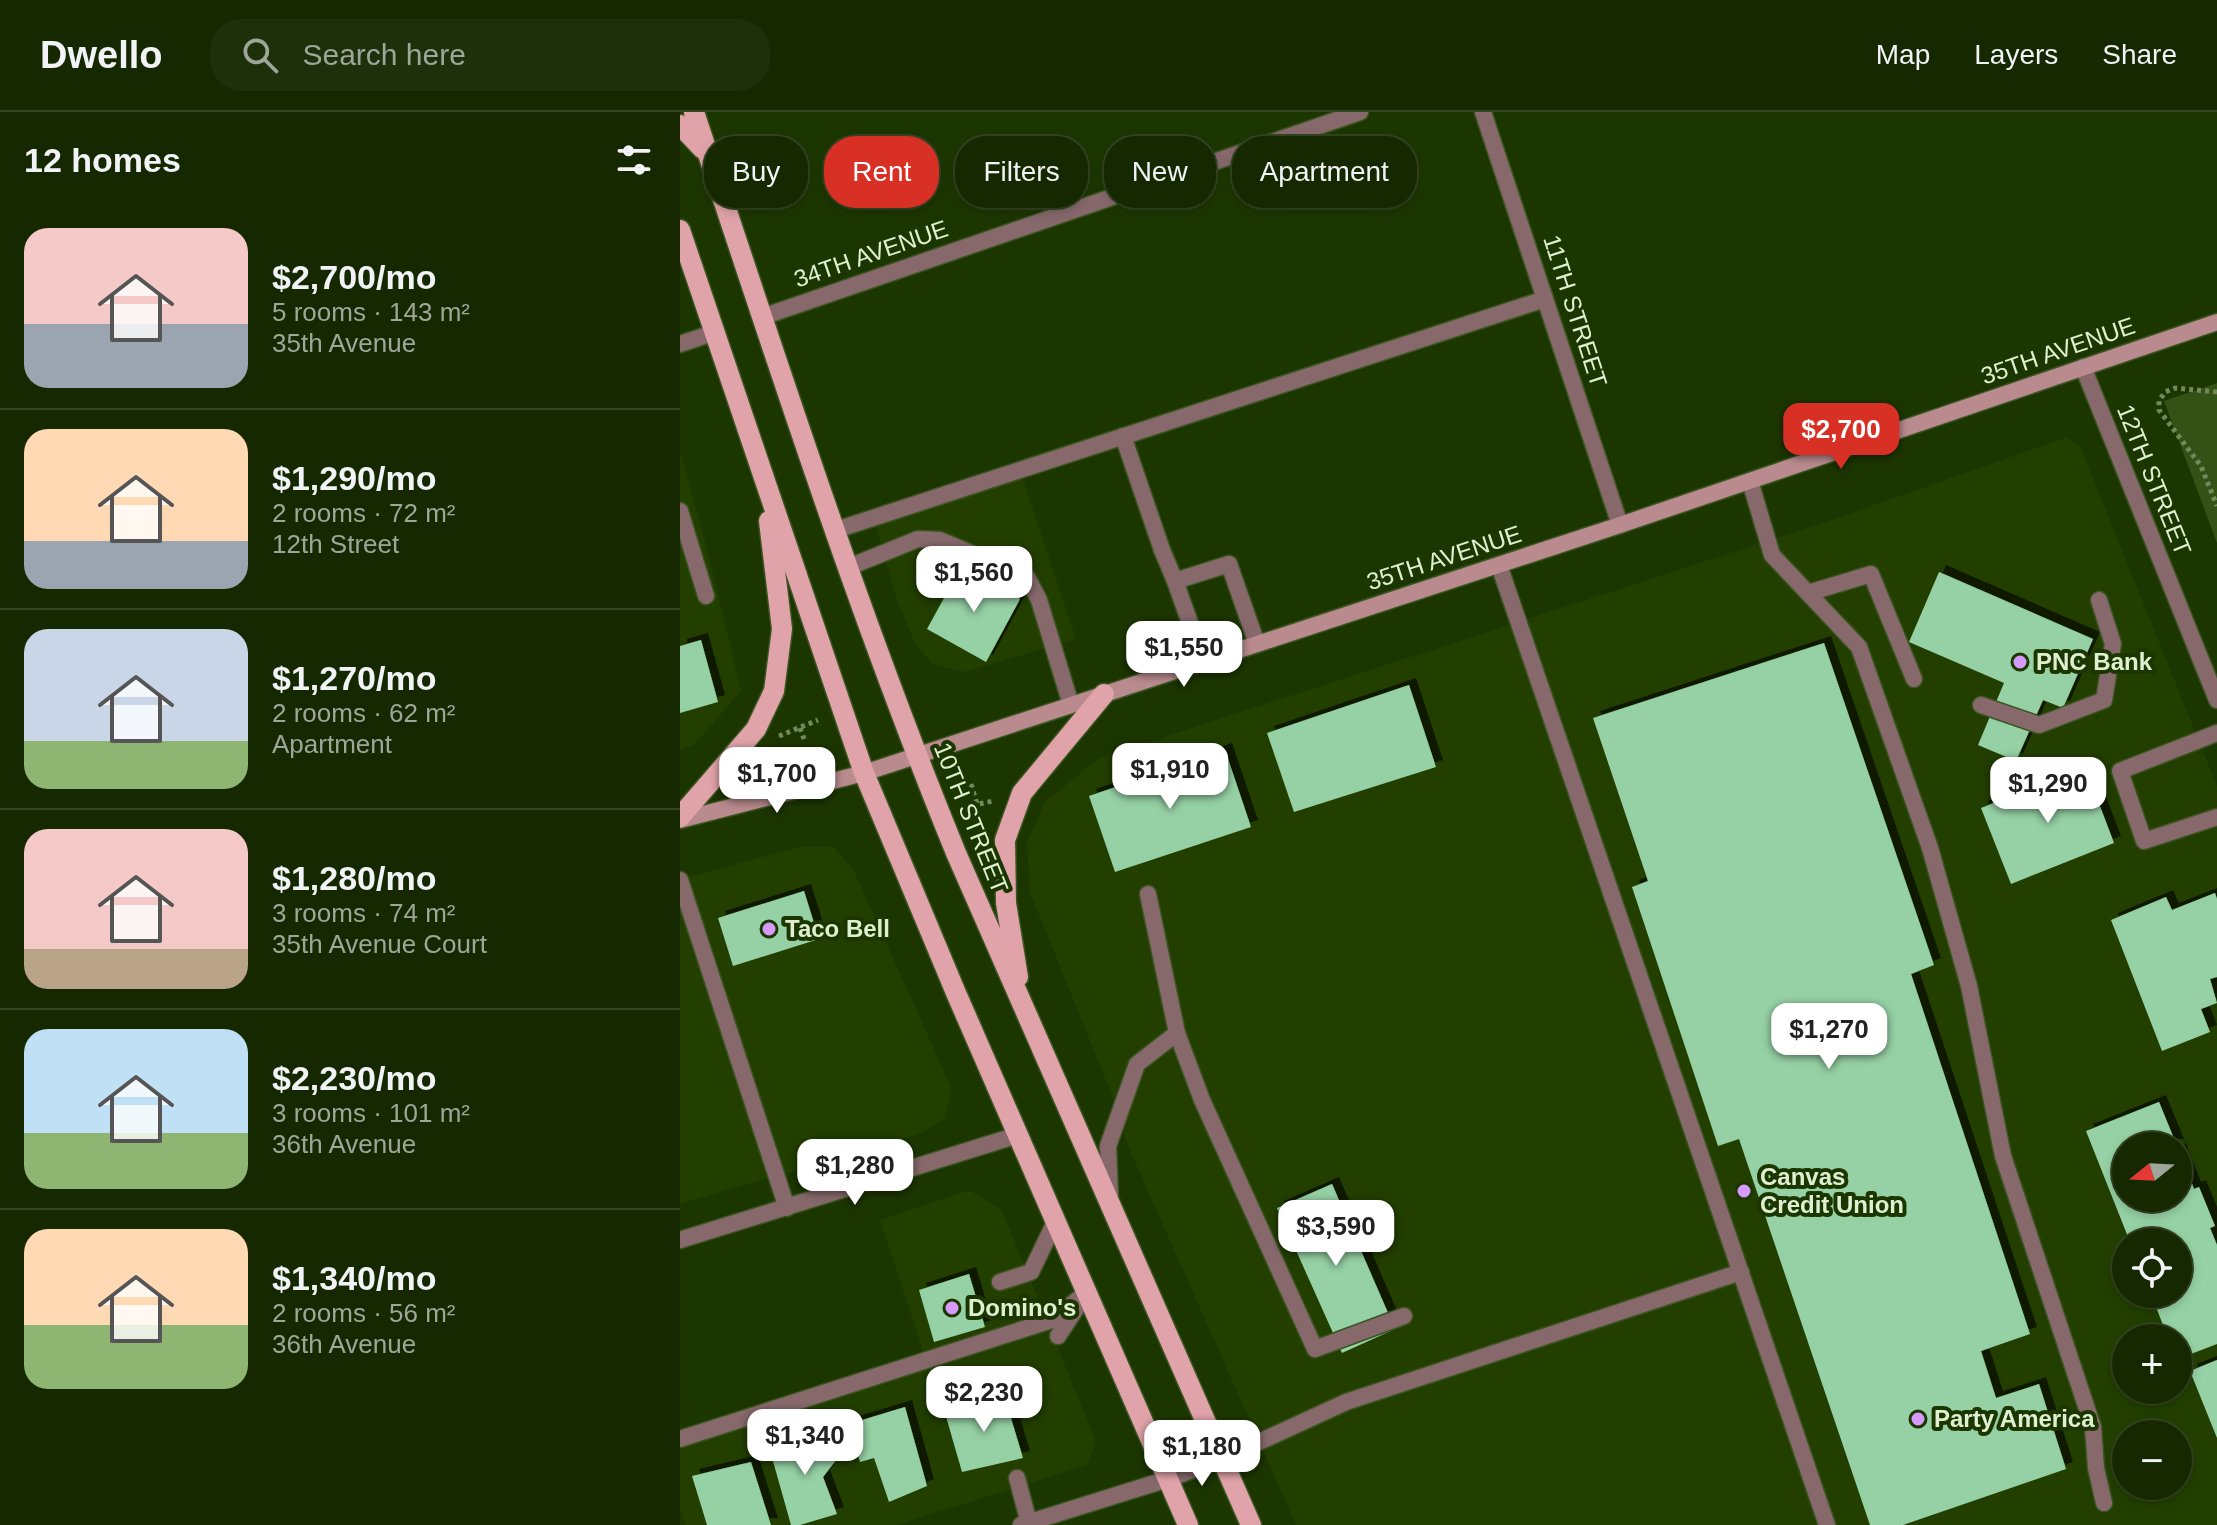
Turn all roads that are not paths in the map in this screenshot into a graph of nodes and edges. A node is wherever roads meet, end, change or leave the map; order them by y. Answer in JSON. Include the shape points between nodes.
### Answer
{"nodes":[{"id":1,"x":694,"y":112,"type":"edge"},
{"id":2,"x":1360,"y":112,"type":"edge"},
{"id":3,"x":1483,"y":112,"type":"edge"},
{"id":4,"x":680,"y":125,"type":"edge"},
{"id":5,"x":704,"y":141,"type":"edge"},
{"id":6,"x":704,"y":150,"type":"edge"},
{"id":7,"x":726,"y":208,"type":"edge"},
{"id":8,"x":680,"y":230,"type":"edge"},
{"id":9,"x":1545,"y":299,"type":"junction"},
{"id":10,"x":762,"y":317,"type":"junction"},
{"id":11,"x":2217,"y":322,"type":"edge"},
{"id":12,"x":713,"y":333,"type":"junction"},
{"id":13,"x":680,"y":344,"type":"edge"},
{"id":14,"x":2083,"y":367,"type":"junction"},
{"id":15,"x":1123,"y":436,"type":"junction"},
{"id":16,"x":764,"y":478,"type":"junction"},
{"id":17,"x":1750,"y":481,"type":"junction"},
{"id":18,"x":680,"y":511,"type":"edge"},
{"id":19,"x":1620,"y":525,"type":"junction"},
{"id":20,"x":836,"y":530,"type":"junction"},
{"id":21,"x":1499,"y":565,"type":"junction"},
{"id":22,"x":849,"y":567,"type":"junction"},
{"id":23,"x":1175,"y":581,"type":"junction"},
{"id":24,"x":1808,"y":593,"type":"junction"},
{"id":25,"x":706,"y":596,"type":"dead end"},
{"id":26,"x":2099,"y":600,"type":"dead end"},
{"id":27,"x":1257,"y":644,"type":"junction"},
{"id":28,"x":1204,"y":662,"type":"junction"},
{"id":29,"x":1914,"y":679,"type":"dead end"},
{"id":30,"x":1104,"y":694,"type":"junction"},
{"id":31,"x":2217,"y":700,"type":"edge"},
{"id":32,"x":1071,"y":705,"type":"junction"},
{"id":33,"x":1981,"y":705,"type":"dead end"},
{"id":34,"x":2217,"y":733,"type":"edge"},
{"id":35,"x":917,"y":756,"type":"junction"},
{"id":36,"x":864,"y":773,"type":"junction"},
{"id":37,"x":2217,"y":817,"type":"edge"},
{"id":38,"x":680,"y":818,"type":"edge"},
{"id":39,"x":680,"y":880,"type":"edge"},
{"id":40,"x":1148,"y":894,"type":"dead end"},
{"id":41,"x":1024,"y":1008,"type":"junction"},
{"id":42,"x":1177,"y":1033,"type":"junction"},
{"id":43,"x":1018,"y":1135,"type":"junction"},
{"id":44,"x":1110,"y":1202,"type":"junction"},
{"id":45,"x":787,"y":1208,"type":"junction"},
{"id":46,"x":1055,"y":1222,"type":"junction"},
{"id":47,"x":680,"y":1240,"type":"edge"},
{"id":48,"x":1741,"y":1272,"type":"junction"},
{"id":49,"x":1000,"y":1282,"type":"dead end"},
{"id":50,"x":1086,"y":1293,"type":"junction"},
{"id":51,"x":1404,"y":1316,"type":"dead end"},
{"id":52,"x":1058,"y":1336,"type":"dead end"},
{"id":53,"x":680,"y":1439,"type":"edge"},
{"id":54,"x":1222,"y":1459,"type":"junction"},
{"id":55,"x":1017,"y":1478,"type":"dead end"},
{"id":56,"x":1168,"y":1479,"type":"junction"},
{"id":57,"x":2104,"y":1503,"type":"dead end"},
{"id":58,"x":1025,"y":1524,"type":"edge"},
{"id":59,"x":1188,"y":1525,"type":"edge"},
{"id":60,"x":1251,"y":1525,"type":"edge"},
{"id":61,"x":1827,"y":1525,"type":"edge"}],
"edges":[{"from":1,"to":5,"type":"main road","name":"10TH STREET"},
{"from":2,"to":10,"type":"street","name":"34TH AVENUE"},
{"from":3,"to":9,"type":"street","name":"11TH STREET"},
{"from":4,"to":6,"type":"main road"},
{"from":7,"to":10,"type":"main road","name":"10TH STREET"},
{"from":8,"to":12,"type":"main road"},
{"from":9,"to":15,"type":"street"},
{"from":9,"to":19,"type":"street","name":"11TH STREET"},
{"from":10,"to":20,"type":"main road","name":"10TH STREET"},
{"from":11,"to":14,"type":"main road","name":"35TH AVENUE"},
{"from":12,"to":13,"type":"street"},
{"from":12,"to":16,"type":"main road"},
{"from":14,"to":17,"type":"main road","name":"35TH AVENUE"},
{"from":14,"to":31,"type":"street","name":"12TH STREET"},
{"from":15,"to":20,"type":"street"},
{"from":15,"to":23,"type":"street"},
{"from":16,"to":36,"type":"main road"},
{"from":16,"to":38,"type":"main road","via":[[782,629],[774,691],[756,729]]},
{"from":17,"to":19,"type":"main road","name":"35TH AVENUE"},
{"from":17,"to":24,"type":"street","via":[[1772,555]]},
{"from":18,"to":25,"type":"street"},
{"from":19,"to":21,"type":"main road","name":"35TH AVENUE"},
{"from":20,"to":22,"type":"main road","name":"10TH STREET"},
{"from":21,"to":27,"type":"main road","name":"35TH AVENUE"},
{"from":21,"to":48,"type":"street"},
{"from":22,"to":32,"type":"street","via":[[928,538],[1027,577]]},
{"from":22,"to":35,"type":"main road","name":"10TH STREET"},
{"from":23,"to":27,"type":"street","via":[[1229,564]]},
{"from":23,"to":28,"type":"street"},
{"from":24,"to":29,"type":"street","via":[[1871,574]]},
{"from":24,"to":57,"type":"street","via":[[1859,647],[1930,848],[1969,986],[2003,1156],[2093,1427]]},
{"from":26,"to":33,"type":"street","via":[[2113,644],[2104,700],[2039,725]]},
{"from":27,"to":28,"type":"main road","name":"35TH AVENUE"},
{"from":28,"to":30,"type":"main road","name":"35TH AVENUE"},
{"from":30,"to":32,"type":"main road","name":"35TH AVENUE"},
{"from":30,"to":41,"type":"main road","via":[[1022,793],[1005,840],[1006,903]]},
{"from":32,"to":35,"type":"main road","name":"35TH AVENUE"},
{"from":34,"to":37,"type":"street","via":[[2120,771],[2144,841]]},
{"from":35,"to":36,"type":"main road","name":"35TH AVENUE"},
{"from":35,"to":41,"type":"main road","name":"10TH STREET"},
{"from":36,"to":38,"type":"main road","name":"35TH AVENUE"},
{"from":36,"to":43,"type":"main road"},
{"from":39,"to":45,"type":"street"},
{"from":40,"to":42,"type":"street"},
{"from":41,"to":44,"type":"main road","name":"10TH STREET"},
{"from":42,"to":44,"type":"street","via":[[1137,1064],[1108,1146]]},
{"from":42,"to":51,"type":"street","via":[[1315,1349]]},
{"from":43,"to":45,"type":"street"},
{"from":43,"to":46,"type":"main road"},
{"from":44,"to":54,"type":"main road","name":"10TH STREET"},
{"from":45,"to":47,"type":"street"},
{"from":46,"to":49,"type":"street","via":[[1031,1272]]},
{"from":46,"to":50,"type":"main road"},
{"from":48,"to":54,"type":"street","via":[[1346,1402]]},
{"from":48,"to":61,"type":"street"},
{"from":50,"to":52,"type":"street"},
{"from":50,"to":53,"type":"street","via":[[1052,1320]]},
{"from":50,"to":56,"type":"main road"},
{"from":54,"to":56,"type":"street"},
{"from":54,"to":60,"type":"main road","name":"10TH STREET"},
{"from":55,"to":58,"type":"street"},
{"from":56,"to":58,"type":"street"},
{"from":56,"to":59,"type":"main road"}]}
